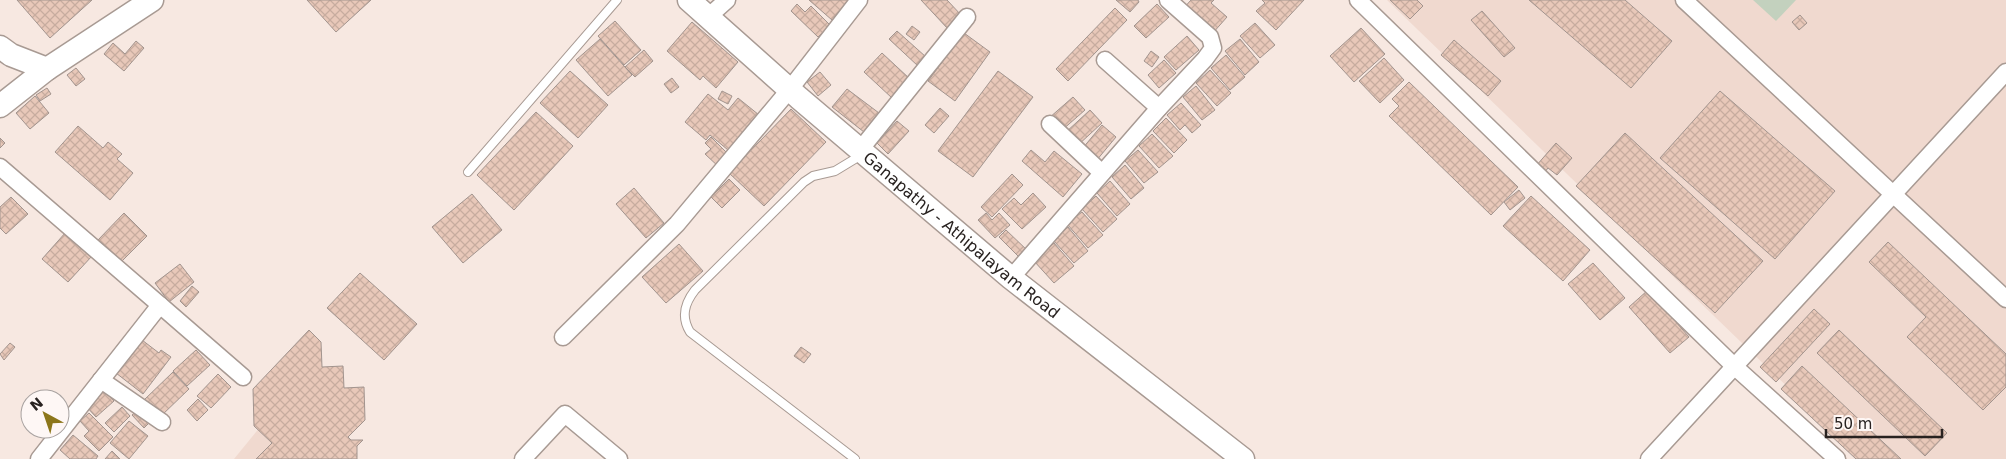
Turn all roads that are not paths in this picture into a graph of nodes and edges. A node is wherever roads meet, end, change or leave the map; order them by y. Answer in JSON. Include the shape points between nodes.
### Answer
{"nodes":[{"id":1,"x":152,"y":0,"type":"edge"},
{"id":2,"x":617,"y":0,"type":"edge"},
{"id":3,"x":689,"y":0,"type":"edge"},
{"id":4,"x":727,"y":0,"type":"edge"},
{"id":5,"x":859,"y":0,"type":"edge"},
{"id":6,"x":1168,"y":0,"type":"edge"},
{"id":7,"x":1358,"y":0,"type":"edge"},
{"id":8,"x":1684,"y":0,"type":"edge"},
{"id":9,"x":967,"y":16,"type":"dead end"},
{"id":10,"x":708,"y":17,"type":"junction"},
{"id":11,"x":0,"y":47,"type":"edge"},
{"id":12,"x":1105,"y":60,"type":"dead end"},
{"id":13,"x":47,"y":69,"type":"junction"},
{"id":14,"x":2006,"y":72,"type":"edge"},
{"id":15,"x":790,"y":89,"type":"junction"},
{"id":16,"x":0,"y":106,"type":"edge"},
{"id":17,"x":1159,"y":108,"type":"junction"},
{"id":18,"x":1050,"y":124,"type":"dead end"},
{"id":19,"x":863,"y":151,"type":"junction"},
{"id":20,"x":0,"y":167,"type":"edge"},
{"id":21,"x":468,"y":172,"type":"dead end"},
{"id":22,"x":1102,"y":174,"type":"junction"},
{"id":23,"x":1892,"y":194,"type":"junction"},
{"id":24,"x":1011,"y":278,"type":"junction"},
{"id":25,"x":2006,"y":299,"type":"edge"},
{"id":26,"x":160,"y":305,"type":"junction"},
{"id":27,"x":563,"y":337,"type":"dead end"},
{"id":28,"x":1734,"y":366,"type":"junction"},
{"id":29,"x":243,"y":377,"type":"dead end"},
{"id":30,"x":101,"y":380,"type":"junction"},
{"id":31,"x":162,"y":422,"type":"dead end"},
{"id":32,"x":40,"y":459,"type":"edge"},
{"id":33,"x":523,"y":459,"type":"edge"},
{"id":34,"x":619,"y":459,"type":"edge"},
{"id":35,"x":855,"y":459,"type":"edge"},
{"id":36,"x":1243,"y":459,"type":"edge"},
{"id":37,"x":1649,"y":459,"type":"edge"},
{"id":38,"x":1837,"y":459,"type":"edge"}],
"edges":[{"from":1,"to":13,"type":"main road"},
{"from":2,"to":21,"type":"lane"},
{"from":3,"to":10,"type":"main road","name":"Ganapathy - Athipalayam Road"},
{"from":4,"to":10,"type":"street"},
{"from":5,"to":15,"type":"street"},
{"from":6,"to":17,"type":"street","via":[[1210,37],[1212,48]]},
{"from":7,"to":28,"type":"street"},
{"from":8,"to":23,"type":"street"},
{"from":9,"to":19,"type":"street"},
{"from":10,"to":15,"type":"main road","name":"Ganapathy - Athipalayam Road"},
{"from":11,"to":13,"type":"main road","via":[[10,55]]},
{"from":12,"to":17,"type":"street"},
{"from":13,"to":16,"type":"main road"},
{"from":14,"to":23,"type":"street"},
{"from":15,"to":19,"type":"main road","name":"Ganapathy - Athipalayam Road"},
{"from":15,"to":27,"type":"street","via":[[677,224]]},
{"from":17,"to":22,"type":"street"},
{"from":18,"to":22,"type":"street"},
{"from":19,"to":24,"type":"main road","name":"Ganapathy - Athipalayam Road"},
{"from":19,"to":35,"type":"lane","via":[[835,171],[813,176],[804,182],[695,290],[688,299],[684,322],[690,332]]},
{"from":20,"to":26,"type":"street"},
{"from":22,"to":24,"type":"street"},
{"from":23,"to":25,"type":"street"},
{"from":23,"to":28,"type":"street"},
{"from":24,"to":36,"type":"main road","name":"Ganapathy - Athipalayam Road"},
{"from":26,"to":29,"type":"street"},
{"from":26,"to":30,"type":"street"},
{"from":28,"to":37,"type":"street"},
{"from":28,"to":38,"type":"street"},
{"from":30,"to":31,"type":"street"},
{"from":30,"to":32,"type":"street"},
{"from":33,"to":34,"type":"street","via":[[565,414]]}]}
